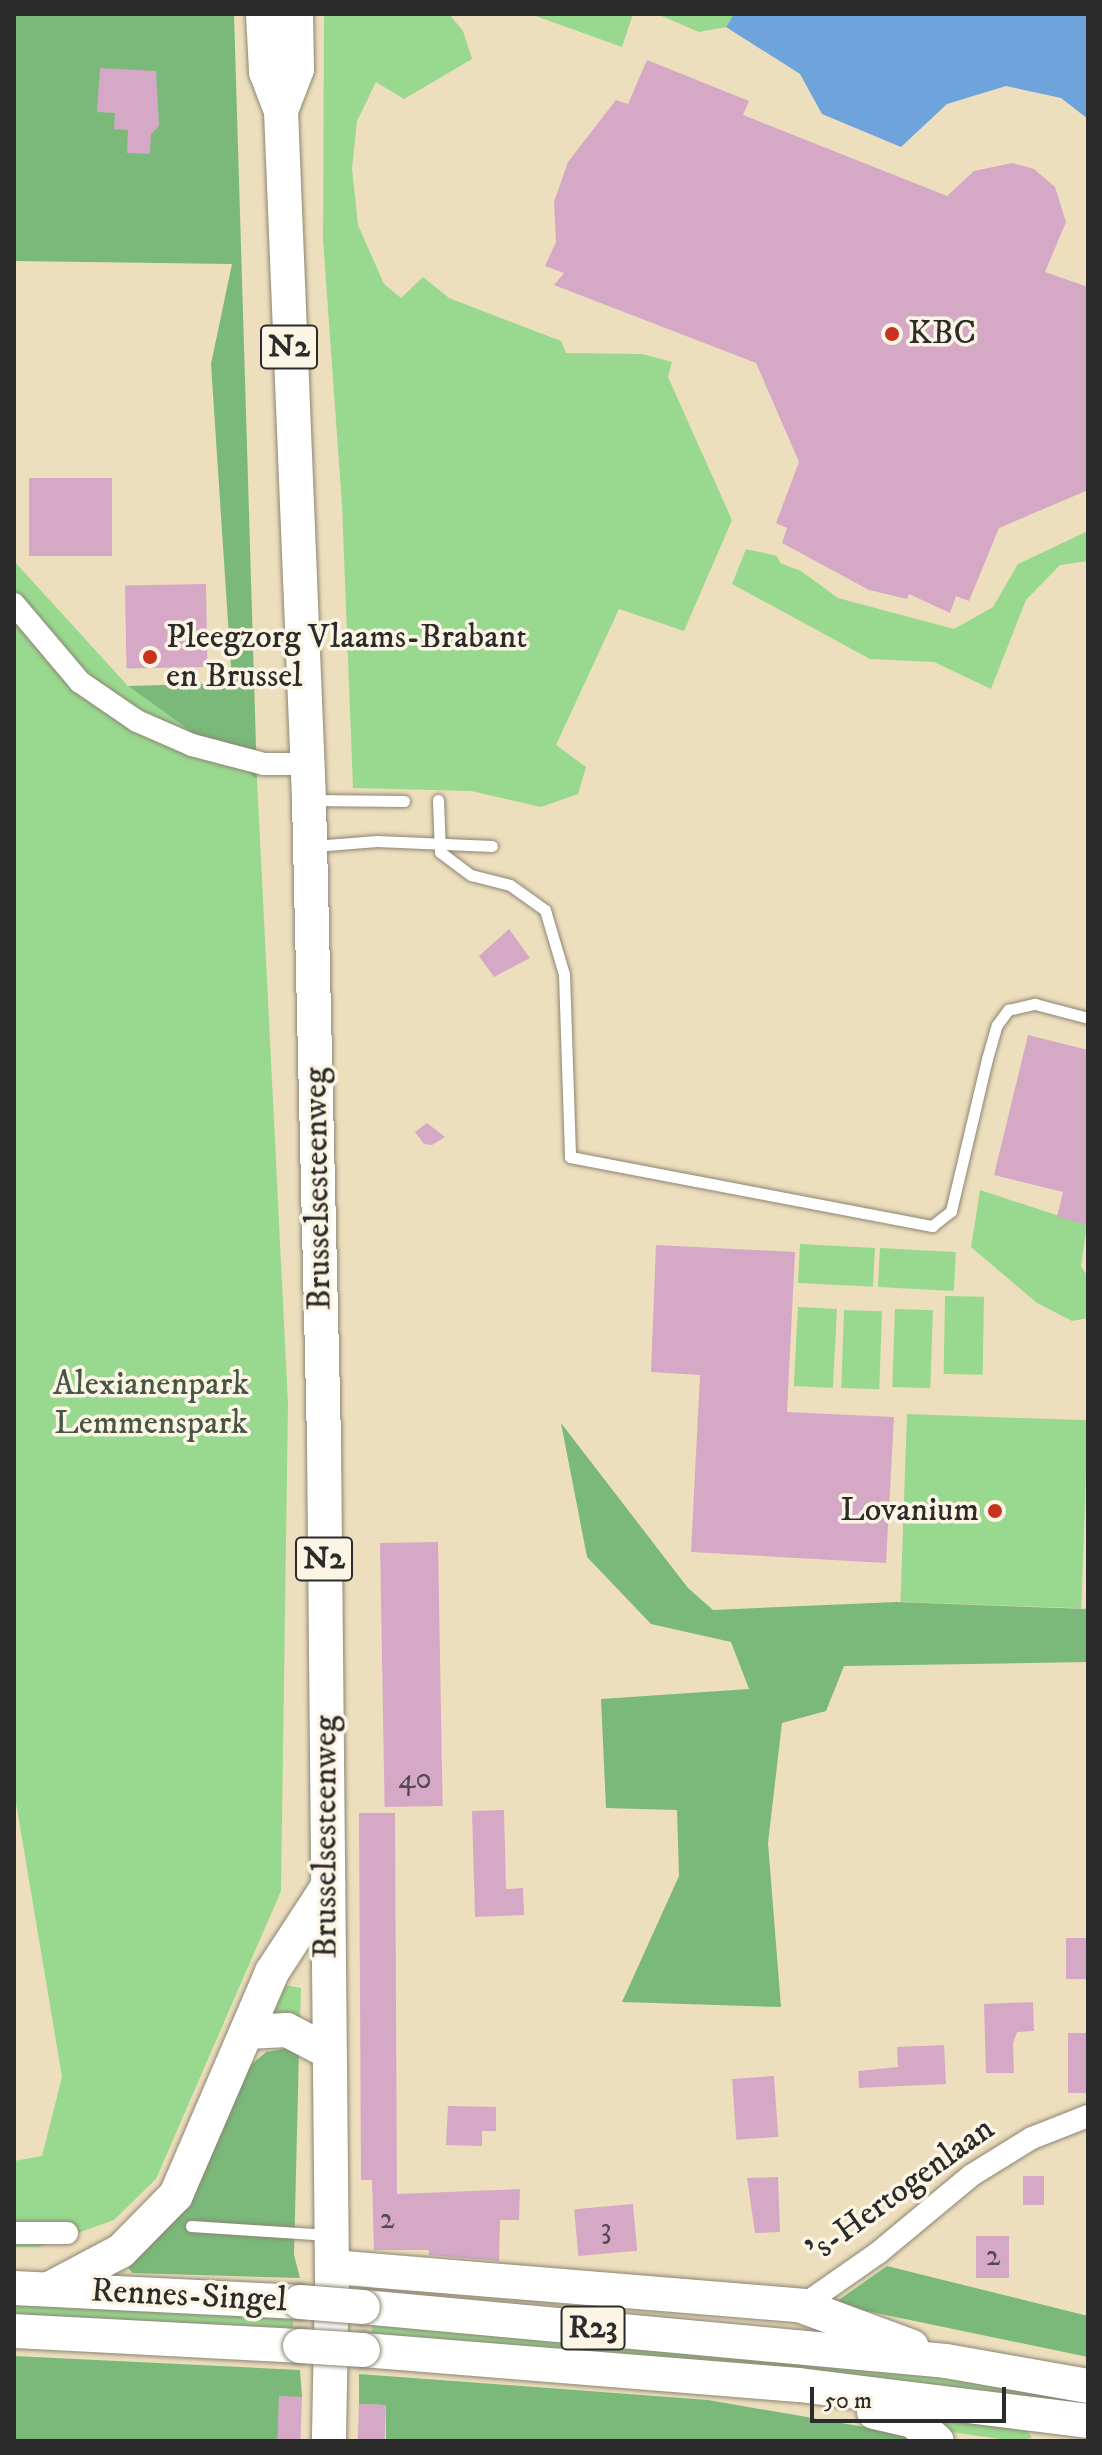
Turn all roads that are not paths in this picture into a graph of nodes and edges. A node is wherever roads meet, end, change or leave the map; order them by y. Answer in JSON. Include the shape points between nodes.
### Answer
{"nodes":[{"id":1,"x":263,"y":14,"type":"edge"},
{"id":2,"x":296,"y":14,"type":"edge"},
{"id":3,"x":281,"y":111,"type":"junction"},
{"id":4,"x":14,"y":604,"type":"edge"},
{"id":5,"x":307,"y":764,"type":"junction"},
{"id":6,"x":309,"y":800,"type":"junction"},
{"id":7,"x":438,"y":800,"type":"dead end"},
{"id":8,"x":404,"y":801,"type":"dead end"},
{"id":9,"x":437,"y":844,"type":"junction"},
{"id":10,"x":492,"y":846,"type":"dead end"},
{"id":11,"x":309,"y":847,"type":"junction"},
{"id":12,"x":1088,"y":1018,"type":"edge"},
{"id":13,"x":328,"y":1886,"type":"junction"},
{"id":14,"x":247,"y":2032,"type":"junction"},
{"id":15,"x":329,"y":2052,"type":"junction"},
{"id":16,"x":1088,"y":2116,"type":"edge"},
{"id":17,"x":191,"y":2226,"type":"dead end"},
{"id":18,"x":14,"y":2233,"type":"edge"},
{"id":19,"x":67,"y":2233,"type":"dead end"},
{"id":20,"x":331,"y":2251,"type":"junction"},
{"id":21,"x":14,"y":2288,"type":"edge"},
{"id":22,"x":51,"y":2288,"type":"junction"},
{"id":23,"x":802,"y":2306,"type":"junction"},
{"id":24,"x":14,"y":2331,"type":"edge"},
{"id":25,"x":946,"y":2361,"type":"junction"},
{"id":26,"x":799,"y":2385,"type":"junction"},
{"id":27,"x":1088,"y":2386,"type":"edge"},
{"id":28,"x":1088,"y":2421,"type":"edge"},
{"id":29,"x":1088,"y":2435,"type":"edge"},
{"id":30,"x":329,"y":2441,"type":"edge"},
{"id":31,"x":937,"y":2441,"type":"edge"},
{"id":32,"x":1044,"y":2441,"type":"edge"}],
"edges":[{"from":1,"to":3,"type":"main road","name":"Brusselsesteenweg","number":"N2","via":[[266,72]]},
{"from":2,"to":3,"type":"main road","name":"Brusselsesteenweg","number":"N2","via":[[297,69]]},
{"from":3,"to":5,"type":"main road","name":"Brusselsesteenweg","number":"N2"},
{"from":4,"to":5,"type":"street","via":[[80,682],[137,721],[192,745],[264,764]]},
{"from":5,"to":6,"type":"main road","name":"Brusselsesteenweg","number":"N2"},
{"from":6,"to":8,"type":"lane"},
{"from":6,"to":11,"type":"main road","name":"Brusselsesteenweg","number":"N2"},
{"from":7,"to":9,"type":"lane"},
{"from":9,"to":10,"type":"lane"},
{"from":9,"to":11,"type":"lane"},
{"from":9,"to":12,"type":"lane","via":[[452,864],[510,885],[545,910],[564,974],[570,1157],[932,1226],[951,1211],[987,1059],[997,1025],[1008,1010],[1035,1004]]},
{"from":11,"to":13,"type":"main road","name":"Brusselsesteenweg","number":"N2","via":[[324,1442]]},
{"from":13,"to":14,"type":"main road","via":[[272,1972]]},
{"from":13,"to":15,"type":"main road","name":"Brusselsesteenweg","number":"N2"},
{"from":14,"to":15,"type":"main road","via":[[287,2030]]},
{"from":14,"to":22,"type":"main road","via":[[176,2195],[121,2251]]},
{"from":15,"to":20,"type":"main road","name":"Brusselsesteenweg","number":"N2"},
{"from":16,"to":23,"type":"street","name":"'s-Hertogenlaan","via":[[1005,2154]]},
{"from":17,"to":20,"type":"lane"},
{"from":18,"to":19,"type":"street"},
{"from":20,"to":23,"type":"main road"},
{"from":20,"to":30,"type":"main road","number":"N2"},
{"from":21,"to":22,"type":"main road","name":"Rennes-Singel","number":"R23"},
{"from":22,"to":25,"type":"main road","name":"Rennes-Singel","number":"R23","bridge":true,"via":[[363,2307]]},
{"from":23,"to":25,"type":"main road"},
{"from":24,"to":26,"type":"main road","name":"Rennes-Singel","number":"R23","bridge":true,"via":[[363,2350]]},
{"from":25,"to":27,"type":"main road","number":"R23"},
{"from":26,"to":28,"type":"main road","number":"R23"},
{"from":26,"to":31,"type":"main road","via":[[831,2404],[913,2421]]},
{"from":29,"to":32,"type":"main road"}]}
